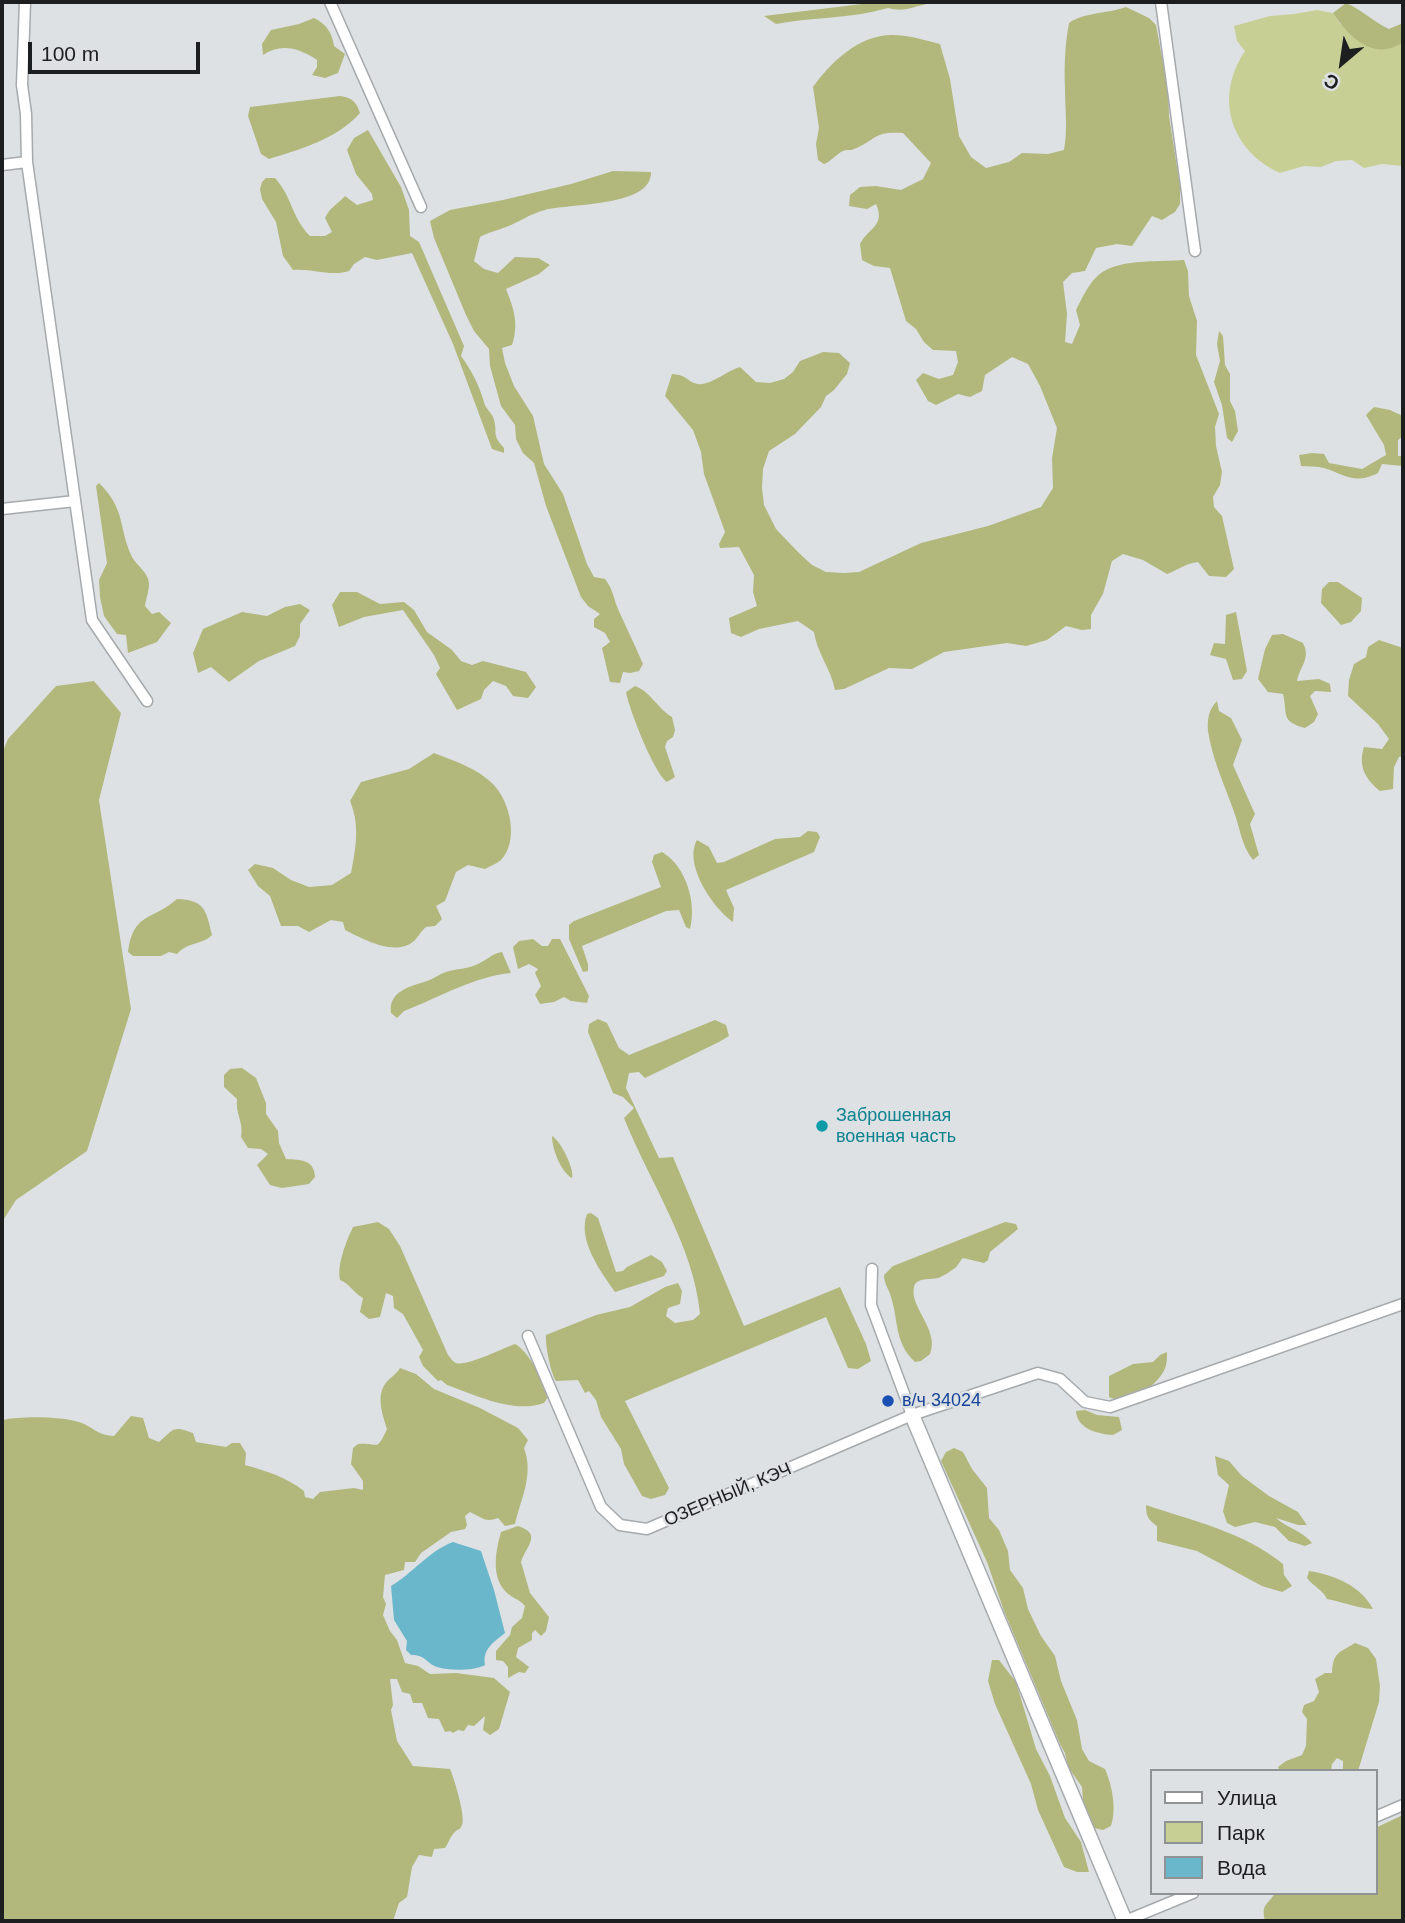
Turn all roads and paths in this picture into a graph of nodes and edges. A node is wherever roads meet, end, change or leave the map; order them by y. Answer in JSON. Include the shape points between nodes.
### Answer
{"nodes":[{"id":1,"x":25,"y":2,"type":"edge"},
{"id":2,"x":330,"y":2,"type":"edge"},
{"id":3,"x":1161,"y":2,"type":"edge"},
{"id":4,"x":27,"y":163,"type":"junction"},
{"id":5,"x":2,"y":165,"type":"edge"},
{"id":6,"x":421,"y":208,"type":"dead end"},
{"id":7,"x":1195,"y":251,"type":"dead end"},
{"id":8,"x":75,"y":501,"type":"junction"},
{"id":9,"x":2,"y":509,"type":"edge"},
{"id":10,"x":147,"y":701,"type":"dead end"},
{"id":11,"x":872,"y":1269,"type":"dead end"},
{"id":12,"x":1403,"y":1304,"type":"edge"},
{"id":13,"x":528,"y":1336,"type":"dead end"},
{"id":14,"x":912,"y":1415,"type":"junction"},
{"id":15,"x":1403,"y":1805,"type":"edge"},
{"id":16,"x":1377,"y":1816,"type":"edge"},
{"id":17,"x":1188,"y":1895,"type":"edge"},
{"id":18,"x":1125,"y":1921,"type":"edge"}],
"edges":[{"from":1,"to":4,"type":"street","via":[[22,85]]},
{"from":2,"to":6,"type":"street"},
{"from":3,"to":7,"type":"street"},
{"from":4,"to":5,"type":"street"},
{"from":4,"to":8,"type":"street"},
{"from":8,"to":9,"type":"street"},
{"from":8,"to":10,"type":"street","via":[[92,620]]},
{"from":11,"to":14,"type":"street","via":[[871,1305]]},
{"from":12,"to":14,"type":"street","name":"ОЗЕРНЫЙ, КЭЧ","via":[[1110,1407],[1085,1402],[1060,1379],[1038,1373]]},
{"from":13,"to":14,"type":"street","name":"ОЗЕРНЫЙ, КЭЧ","via":[[601,1507],[620,1525],[647,1528]]},
{"from":14,"to":18,"type":"street"},
{"from":15,"to":16,"type":"street"},
{"from":17,"to":18,"type":"street"}]}
